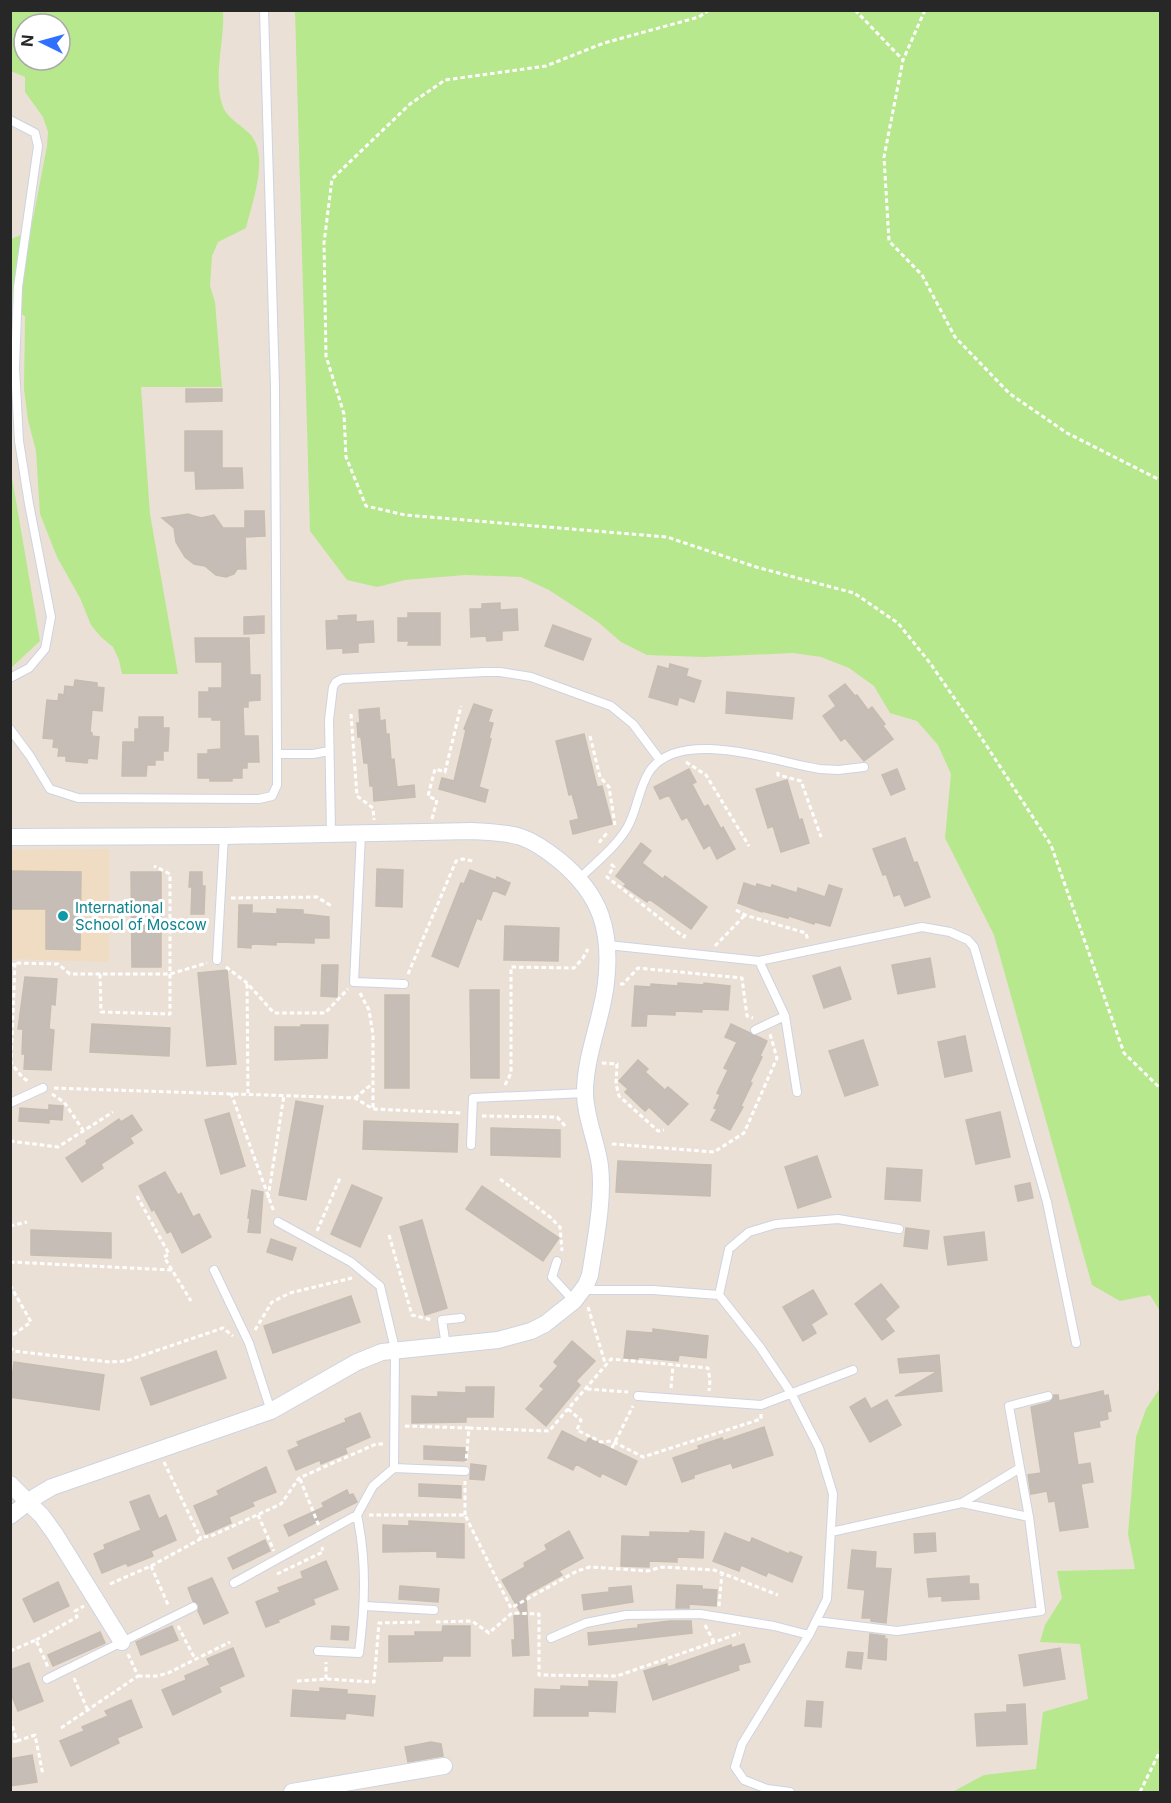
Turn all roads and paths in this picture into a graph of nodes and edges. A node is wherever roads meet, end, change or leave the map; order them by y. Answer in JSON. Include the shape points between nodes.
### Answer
{"nodes":[{"id":1,"x":264,"y":10,"type":"edge"},
{"id":2,"x":709,"y":10,"type":"edge"},
{"id":3,"x":855,"y":10,"type":"edge"},
{"id":4,"x":925,"y":10,"type":"edge"},
{"id":5,"x":903,"y":60,"type":"junction"},
{"id":6,"x":10,"y":120,"type":"edge"},
{"id":7,"x":1161,"y":480,"type":"edge"},
{"id":8,"x":10,"y":678,"type":"edge"},
{"id":9,"x":461,"y":706,"type":"dead end"},
{"id":10,"x":351,"y":714,"type":"dead end"},
{"id":11,"x":10,"y":729,"type":"edge"},
{"id":12,"x":329,"y":751,"type":"junction"},
{"id":13,"x":277,"y":754,"type":"junction"},
{"id":14,"x":671,"y":754,"type":"junction"},
{"id":15,"x":660,"y":760,"type":"junction"},
{"id":16,"x":777,"y":761,"type":"junction"},
{"id":17,"x":864,"y":767,"type":"dead end"},
{"id":18,"x":428,"y":832,"type":"junction"},
{"id":19,"x":331,"y":833,"type":"junction"},
{"id":20,"x":368,"y":834,"type":"junction"},
{"id":21,"x":224,"y":836,"type":"junction"},
{"id":22,"x":10,"y":837,"type":"edge"},
{"id":23,"x":821,"y":837,"type":"dead end"},
{"id":24,"x":749,"y":846,"type":"dead end"},
{"id":25,"x":473,"y":861,"type":"dead end"},
{"id":26,"x":154,"y":866,"type":"dead end"},
{"id":27,"x":579,"y":879,"type":"junction"},
{"id":28,"x":220,"y":898,"type":"junction"},
{"id":29,"x":333,"y":907,"type":"dead end"},
{"id":30,"x":736,"y":910,"type":"dead end"},
{"id":31,"x":744,"y":915,"type":"junction"},
{"id":32,"x":608,"y":945,"type":"junction"},
{"id":33,"x":588,"y":949,"type":"dead end"},
{"id":34,"x":811,"y":950,"type":"junction"},
{"id":35,"x":705,"y":956,"type":"junction"},
{"id":36,"x":217,"y":960,"type":"junction"},
{"id":37,"x":759,"y":961,"type":"junction"},
{"id":38,"x":15,"y":963,"type":"junction"},
{"id":39,"x":10,"y":966,"type":"edge"},
{"id":40,"x":100,"y":974,"type":"junction"},
{"id":41,"x":170,"y":974,"type":"junction"},
{"id":42,"x":354,"y":982,"type":"junction"},
{"id":43,"x":247,"y":983,"type":"junction"},
{"id":44,"x":404,"y":984,"type":"joint"},
{"id":45,"x":606,"y":985,"type":"junction"},
{"id":46,"x":785,"y":1016,"type":"junction"},
{"id":47,"x":766,"y":1024,"type":"junction"},
{"id":48,"x":755,"y":1030,"type":"dead end"},
{"id":49,"x":588,"y":1062,"type":"junction"},
{"id":50,"x":373,"y":1083,"type":"junction"},
{"id":51,"x":43,"y":1088,"type":"junction"},
{"id":52,"x":1161,"y":1088,"type":"edge"},
{"id":53,"x":797,"y":1092,"type":"dead end"},
{"id":54,"x":231,"y":1093,"type":"junction"},
{"id":55,"x":248,"y":1093,"type":"junction"},
{"id":56,"x":585,"y":1093,"type":"junction"},
{"id":57,"x":52,"y":1095,"type":"dead end"},
{"id":58,"x":284,"y":1095,"type":"junction"},
{"id":59,"x":498,"y":1097,"type":"junction"},
{"id":60,"x":355,"y":1098,"type":"junction"},
{"id":61,"x":10,"y":1103,"type":"edge"},
{"id":62,"x":373,"y":1109,"type":"junction"},
{"id":63,"x":112,"y":1112,"type":"dead end"},
{"id":64,"x":472,"y":1116,"type":"junction"},
{"id":65,"x":567,"y":1128,"type":"dead end"},
{"id":66,"x":83,"y":1130,"type":"junction"},
{"id":67,"x":664,"y":1130,"type":"dead end"},
{"id":68,"x":10,"y":1141,"type":"edge"},
{"id":69,"x":595,"y":1142,"type":"junction"},
{"id":70,"x":471,"y":1145,"type":"dead end"},
{"id":71,"x":339,"y":1178,"type":"dead end"},
{"id":72,"x":500,"y":1179,"type":"dead end"},
{"id":73,"x":137,"y":1196,"type":"dead end"},
{"id":74,"x":268,"y":1199,"type":"junction"},
{"id":75,"x":27,"y":1222,"type":"dead end"},
{"id":76,"x":278,"y":1222,"type":"joint"},
{"id":77,"x":10,"y":1227,"type":"edge"},
{"id":78,"x":899,"y":1229,"type":"dead end"},
{"id":79,"x":389,"y":1235,"type":"dead end"},
{"id":80,"x":313,"y":1241,"type":"junction"},
{"id":81,"x":557,"y":1261,"type":"joint"},
{"id":82,"x":10,"y":1263,"type":"edge"},
{"id":83,"x":172,"y":1270,"type":"junction"},
{"id":84,"x":214,"y":1270,"type":"dead end"},
{"id":85,"x":365,"y":1275,"type":"junction"},
{"id":86,"x":10,"y":1285,"type":"edge"},
{"id":87,"x":719,"y":1295,"type":"junction"},
{"id":88,"x":578,"y":1296,"type":"junction"},
{"id":89,"x":191,"y":1301,"type":"dead end"},
{"id":90,"x":461,"y":1318,"type":"dead end"},
{"id":91,"x":442,"y":1320,"type":"junction"},
{"id":92,"x":245,"y":1334,"type":"junction"},
{"id":93,"x":10,"y":1337,"type":"edge"},
{"id":94,"x":1076,"y":1343,"type":"dead end"},
{"id":95,"x":446,"y":1346,"type":"junction"},
{"id":96,"x":10,"y":1347,"type":"edge"},
{"id":97,"x":395,"y":1349,"type":"junction"},
{"id":98,"x":673,"y":1365,"type":"junction"},
{"id":99,"x":606,"y":1366,"type":"junction"},
{"id":100,"x":853,"y":1370,"type":"dead end"},
{"id":101,"x":586,"y":1389,"type":"junction"},
{"id":102,"x":791,"y":1393,"type":"junction"},
{"id":103,"x":638,"y":1396,"type":"junction"},
{"id":104,"x":1048,"y":1396,"type":"dead end"},
{"id":105,"x":670,"y":1399,"type":"junction"},
{"id":106,"x":709,"y":1401,"type":"junction"},
{"id":107,"x":761,"y":1405,"type":"junction"},
{"id":108,"x":568,"y":1409,"type":"junction"},
{"id":109,"x":271,"y":1411,"type":"junction"},
{"id":110,"x":394,"y":1426,"type":"junction"},
{"id":111,"x":469,"y":1428,"type":"junction"},
{"id":112,"x":615,"y":1442,"type":"junction"},
{"id":113,"x":394,"y":1444,"type":"junction"},
{"id":114,"x":160,"y":1448,"type":"junction"},
{"id":115,"x":612,"y":1448,"type":"dead end"},
{"id":116,"x":394,"y":1468,"type":"junction"},
{"id":117,"x":1020,"y":1468,"type":"junction"},
{"id":118,"x":465,"y":1471,"type":"junction"},
{"id":119,"x":299,"y":1478,"type":"junction"},
{"id":120,"x":10,"y":1484,"type":"edge"},
{"id":121,"x":29,"y":1502,"type":"junction"},
{"id":122,"x":962,"y":1503,"type":"junction"},
{"id":123,"x":258,"y":1515,"type":"junction"},
{"id":124,"x":357,"y":1515,"type":"junction"},
{"id":125,"x":465,"y":1515,"type":"junction"},
{"id":126,"x":10,"y":1516,"type":"edge"},
{"id":127,"x":1029,"y":1517,"type":"junction"},
{"id":128,"x":831,"y":1532,"type":"junction"},
{"id":129,"x":322,"y":1534,"type":"junction"},
{"id":130,"x":201,"y":1539,"type":"junction"},
{"id":131,"x":277,"y":1558,"type":"junction"},
{"id":132,"x":722,"y":1572,"type":"junction"},
{"id":133,"x":234,"y":1583,"type":"dead end"},
{"id":134,"x":110,"y":1584,"type":"dead end"},
{"id":135,"x":778,"y":1595,"type":"dead end"},
{"id":136,"x":95,"y":1599,"type":"junction"},
{"id":137,"x":365,"y":1606,"type":"junction"},
{"id":138,"x":193,"y":1607,"type":"dead end"},
{"id":139,"x":434,"y":1611,"type":"dead end"},
{"id":140,"x":718,"y":1617,"type":"junction"},
{"id":141,"x":816,"y":1621,"type":"junction"},
{"id":142,"x":740,"y":1633,"type":"dead end"},
{"id":143,"x":809,"y":1635,"type":"junction"},
{"id":144,"x":551,"y":1638,"type":"dead end"},
{"id":145,"x":36,"y":1640,"type":"junction"},
{"id":146,"x":122,"y":1642,"type":"junction"},
{"id":147,"x":230,"y":1642,"type":"dead end"},
{"id":148,"x":10,"y":1651,"type":"edge"},
{"id":149,"x":322,"y":1651,"type":"joint"},
{"id":150,"x":70,"y":1668,"type":"junction"},
{"id":151,"x":138,"y":1676,"type":"junction"},
{"id":152,"x":50,"y":1678,"type":"joint"},
{"id":153,"x":326,"y":1679,"type":"junction"},
{"id":154,"x":297,"y":1681,"type":"dead end"},
{"id":155,"x":88,"y":1711,"type":"junction"},
{"id":156,"x":10,"y":1719,"type":"edge"},
{"id":157,"x":61,"y":1728,"type":"dead end"},
{"id":158,"x":17,"y":1741,"type":"junction"},
{"id":159,"x":10,"y":1742,"type":"edge"},
{"id":160,"x":1161,"y":1751,"type":"edge"},
{"id":161,"x":444,"y":1766,"type":"dead end"},
{"id":162,"x":43,"y":1775,"type":"dead end"},
{"id":163,"x":292,"y":1792,"type":"edge"},
{"id":164,"x":790,"y":1792,"type":"edge"},
{"id":165,"x":1140,"y":1792,"type":"edge"}],
"edges":[{"from":1,"to":13,"type":"lane","via":[[275,387]]},
{"from":2,"to":52,"type":"path","via":[[699,17],[604,43],[546,66],[445,80],[410,104],[332,179],[324,243],[326,356],[344,414],[346,457],[366,506],[405,515],[667,537],[756,567],[854,593],[898,623],[975,728],[1051,845],[1124,1053]]},
{"from":3,"to":5,"type":"path"},
{"from":4,"to":5,"type":"path"},
{"from":5,"to":7,"type":"path","via":[[884,157],[889,241],[922,275],[955,337],[1010,394],[1067,433]]},
{"from":6,"to":8,"type":"lane","via":[[35,133],[38,146],[18,287],[15,368],[19,441],[51,617],[45,649],[29,668]]},
{"from":9,"to":18,"type":"path","via":[[445,772],[435,769],[432,777],[428,796],[437,800]]},
{"from":10,"to":20,"type":"path","via":[[357,796],[373,808]]},
{"from":11,"to":13,"type":"lane","via":[[50,789],[78,798],[265,798],[272,796],[277,785]]},
{"from":12,"to":13,"type":"lane"},
{"from":12,"to":15,"type":"lane","via":[[333,687],[342,679],[500,672],[548,682],[611,706],[633,724]]},
{"from":12,"to":19,"type":"lane"},
{"from":14,"to":15,"type":"lane"},
{"from":14,"to":16,"type":"lane","via":[[712,748]]},
{"from":14,"to":24,"type":"path","via":[[706,775]]},
{"from":15,"to":27,"type":"lane","via":[[643,784],[627,828]]},
{"from":16,"to":17,"type":"lane","via":[[838,770]]},
{"from":16,"to":23,"type":"path","via":[[778,775],[801,781]]},
{"from":18,"to":20,"type":"street"},
{"from":18,"to":27,"type":"street","via":[[495,832],[523,838],[554,856]]},
{"from":19,"to":20,"type":"street"},
{"from":19,"to":21,"type":"street"},
{"from":20,"to":42,"type":"lane"},
{"from":21,"to":22,"type":"street"},
{"from":21,"to":28,"type":"lane"},
{"from":25,"to":44,"type":"path","via":[[456,861]]},
{"from":26,"to":41,"type":"path","via":[[170,874]]},
{"from":27,"to":32,"type":"street","via":[[600,909]]},
{"from":28,"to":29,"type":"path","via":[[316,897]]},
{"from":28,"to":36,"type":"lane"},
{"from":30,"to":31,"type":"path"},
{"from":31,"to":34,"type":"path","via":[[806,933]]},
{"from":31,"to":35,"type":"path"},
{"from":32,"to":35,"type":"lane"},
{"from":32,"to":45,"type":"street"},
{"from":33,"to":59,"type":"path","via":[[574,968],[511,967],[512,1073]]},
{"from":34,"to":37,"type":"lane"},
{"from":34,"to":94,"type":"lane","via":[[922,927],[950,932],[974,947],[1047,1202]]},
{"from":35,"to":37,"type":"lane"},
{"from":36,"to":41,"type":"path"},
{"from":36,"to":43,"type":"path"},
{"from":37,"to":46,"type":"lane"},
{"from":38,"to":39,"type":"path"},
{"from":38,"to":40,"type":"path","via":[[58,964],[70,974]]},
{"from":38,"to":51,"type":"path","via":[[11,1063],[23,1078]]},
{"from":40,"to":41,"type":"path"},
{"from":40,"to":41,"type":"path","via":[[100,1012],[170,1014]]},
{"from":42,"to":43,"type":"path","via":[[325,1013],[274,1014]]},
{"from":42,"to":44,"type":"lane"},
{"from":42,"to":50,"type":"path","via":[[369,1010]]},
{"from":43,"to":55,"type":"path"},
{"from":45,"to":47,"type":"path","via":[[623,984],[638,968],[742,978],[747,1016]]},
{"from":45,"to":49,"type":"street"},
{"from":46,"to":47,"type":"lane"},
{"from":46,"to":53,"type":"lane"},
{"from":47,"to":48,"type":"lane"},
{"from":47,"to":69,"type":"path","via":[[777,1058],[744,1133],[714,1152]]},
{"from":49,"to":56,"type":"street"},
{"from":49,"to":67,"type":"path","via":[[617,1064],[619,1096],[658,1131]]},
{"from":50,"to":60,"type":"path"},
{"from":50,"to":62,"type":"path"},
{"from":51,"to":54,"type":"path"},
{"from":51,"to":61,"type":"lane"},
{"from":54,"to":55,"type":"path"},
{"from":54,"to":74,"type":"path"},
{"from":55,"to":58,"type":"path"},
{"from":56,"to":59,"type":"lane"},
{"from":56,"to":69,"type":"street"},
{"from":57,"to":66,"type":"path","via":[[64,1102]]},
{"from":58,"to":60,"type":"path"},
{"from":58,"to":74,"type":"path"},
{"from":59,"to":64,"type":"lane","via":[[473,1098]]},
{"from":60,"to":62,"type":"path"},
{"from":62,"to":64,"type":"path"},
{"from":63,"to":66,"type":"path"},
{"from":64,"to":65,"type":"path","via":[[557,1118]]},
{"from":64,"to":70,"type":"lane"},
{"from":66,"to":68,"type":"path","via":[[58,1147]]},
{"from":69,"to":88,"type":"street","via":[[600,1194],[590,1275]]},
{"from":71,"to":80,"type":"path"},
{"from":72,"to":81,"type":"path","via":[[560,1227],[563,1249]]},
{"from":73,"to":83,"type":"path","via":[[169,1254],[164,1257]]},
{"from":74,"to":76,"type":"path"},
{"from":75,"to":77,"type":"path"},
{"from":76,"to":80,"type":"lane"},
{"from":78,"to":87,"type":"lane","via":[[838,1219],[776,1224],[749,1232],[729,1249]]},
{"from":79,"to":91,"type":"path","via":[[412,1315]]},
{"from":80,"to":85,"type":"lane","via":[[351,1262]]},
{"from":81,"to":88,"type":"lane","via":[[552,1277]]},
{"from":82,"to":83,"type":"path"},
{"from":83,"to":89,"type":"path"},
{"from":84,"to":92,"type":"lane"},
{"from":85,"to":92,"type":"path","via":[[290,1293],[272,1302],[254,1331]]},
{"from":85,"to":97,"type":"lane","via":[[380,1286]]},
{"from":86,"to":93,"type":"path","via":[[31,1322]]},
{"from":87,"to":88,"type":"lane","via":[[653,1290]]},
{"from":87,"to":102,"type":"lane"},
{"from":88,"to":95,"type":"street","via":[[531,1331],[498,1340]]},
{"from":88,"to":99,"type":"path"},
{"from":90,"to":91,"type":"lane"},
{"from":91,"to":95,"type":"lane"},
{"from":92,"to":96,"type":"path","via":[[236,1338],[223,1328],[110,1362],[13,1351]]},
{"from":92,"to":109,"type":"lane"},
{"from":95,"to":97,"type":"street"},
{"from":97,"to":109,"type":"street","via":[[357,1362]]},
{"from":97,"to":110,"type":"lane"},
{"from":98,"to":99,"type":"path","via":[[612,1359]]},
{"from":98,"to":105,"type":"path"},
{"from":98,"to":106,"type":"path","via":[[708,1368]]},
{"from":99,"to":101,"type":"path"},
{"from":100,"to":102,"type":"lane"},
{"from":101,"to":103,"type":"path","via":[[638,1392]]},
{"from":101,"to":108,"type":"path"},
{"from":102,"to":107,"type":"lane"},
{"from":102,"to":128,"type":"lane","via":[[819,1448],[833,1494]]},
{"from":103,"to":105,"type":"lane"},
{"from":103,"to":112,"type":"path"},
{"from":104,"to":117,"type":"lane","via":[[1009,1406]]},
{"from":105,"to":106,"type":"lane"},
{"from":106,"to":107,"type":"lane"},
{"from":107,"to":112,"type":"path","via":[[761,1419],[643,1457]]},
{"from":108,"to":111,"type":"path","via":[[549,1431]]},
{"from":108,"to":112,"type":"path","via":[[581,1420],[577,1430],[601,1442]]},
{"from":109,"to":114,"type":"street"},
{"from":110,"to":111,"type":"path"},
{"from":110,"to":113,"type":"lane"},
{"from":111,"to":118,"type":"path"},
{"from":112,"to":115,"type":"path"},
{"from":113,"to":116,"type":"lane"},
{"from":113,"to":119,"type":"path","via":[[376,1444]]},
{"from":114,"to":121,"type":"street","via":[[52,1487]]},
{"from":114,"to":130,"type":"path"},
{"from":116,"to":118,"type":"lane"},
{"from":116,"to":124,"type":"lane","via":[[373,1486]]},
{"from":117,"to":122,"type":"lane"},
{"from":117,"to":127,"type":"lane"},
{"from":118,"to":125,"type":"path"},
{"from":119,"to":123,"type":"path","via":[[281,1504]]},
{"from":119,"to":129,"type":"path"},
{"from":120,"to":121,"type":"street"},
{"from":121,"to":126,"type":"street"},
{"from":121,"to":136,"type":"street","via":[[55,1534]]},
{"from":122,"to":127,"type":"lane"},
{"from":122,"to":128,"type":"lane"},
{"from":123,"to":130,"type":"path"},
{"from":123,"to":131,"type":"path"},
{"from":124,"to":125,"type":"path"},
{"from":124,"to":129,"type":"lane"},
{"from":124,"to":137,"type":"lane","via":[[363,1544]]},
{"from":125,"to":132,"type":"path","via":[[511,1608],[577,1571],[590,1568],[648,1571],[662,1567]]},
{"from":127,"to":141,"type":"lane","via":[[1041,1611],[897,1631]]},
{"from":128,"to":141,"type":"lane","via":[[827,1599]]},
{"from":129,"to":131,"type":"lane"},
{"from":130,"to":134,"type":"path"},
{"from":131,"to":133,"type":"lane"},
{"from":132,"to":135,"type":"path"},
{"from":132,"to":140,"type":"path"},
{"from":136,"to":145,"type":"path","via":[[75,1611],[77,1617]]},
{"from":136,"to":146,"type":"street"},
{"from":137,"to":139,"type":"lane"},
{"from":137,"to":149,"type":"lane","via":[[359,1653]]},
{"from":138,"to":146,"type":"lane"},
{"from":140,"to":143,"type":"lane"},
{"from":140,"to":144,"type":"lane","via":[[626,1615],[586,1623]]},
{"from":141,"to":143,"type":"lane"},
{"from":142,"to":153,"type":"path","via":[[617,1676],[540,1675],[539,1614],[512,1613],[489,1633],[472,1621],[379,1623],[374,1683]]},
{"from":143,"to":164,"type":"lane","via":[[742,1743],[735,1767],[744,1780]]},
{"from":145,"to":148,"type":"path"},
{"from":145,"to":152,"type":"path"},
{"from":146,"to":150,"type":"lane"},
{"from":146,"to":151,"type":"path"},
{"from":147,"to":151,"type":"path","via":[[168,1673]]},
{"from":149,"to":153,"type":"path"},
{"from":150,"to":152,"type":"lane"},
{"from":150,"to":155,"type":"path"},
{"from":151,"to":155,"type":"path"},
{"from":153,"to":154,"type":"path"},
{"from":155,"to":157,"type":"path"},
{"from":156,"to":158,"type":"path"},
{"from":158,"to":159,"type":"path"},
{"from":158,"to":162,"type":"path","via":[[35,1736]]},
{"from":160,"to":165,"type":"path"},
{"from":161,"to":163,"type":"street"}]}
